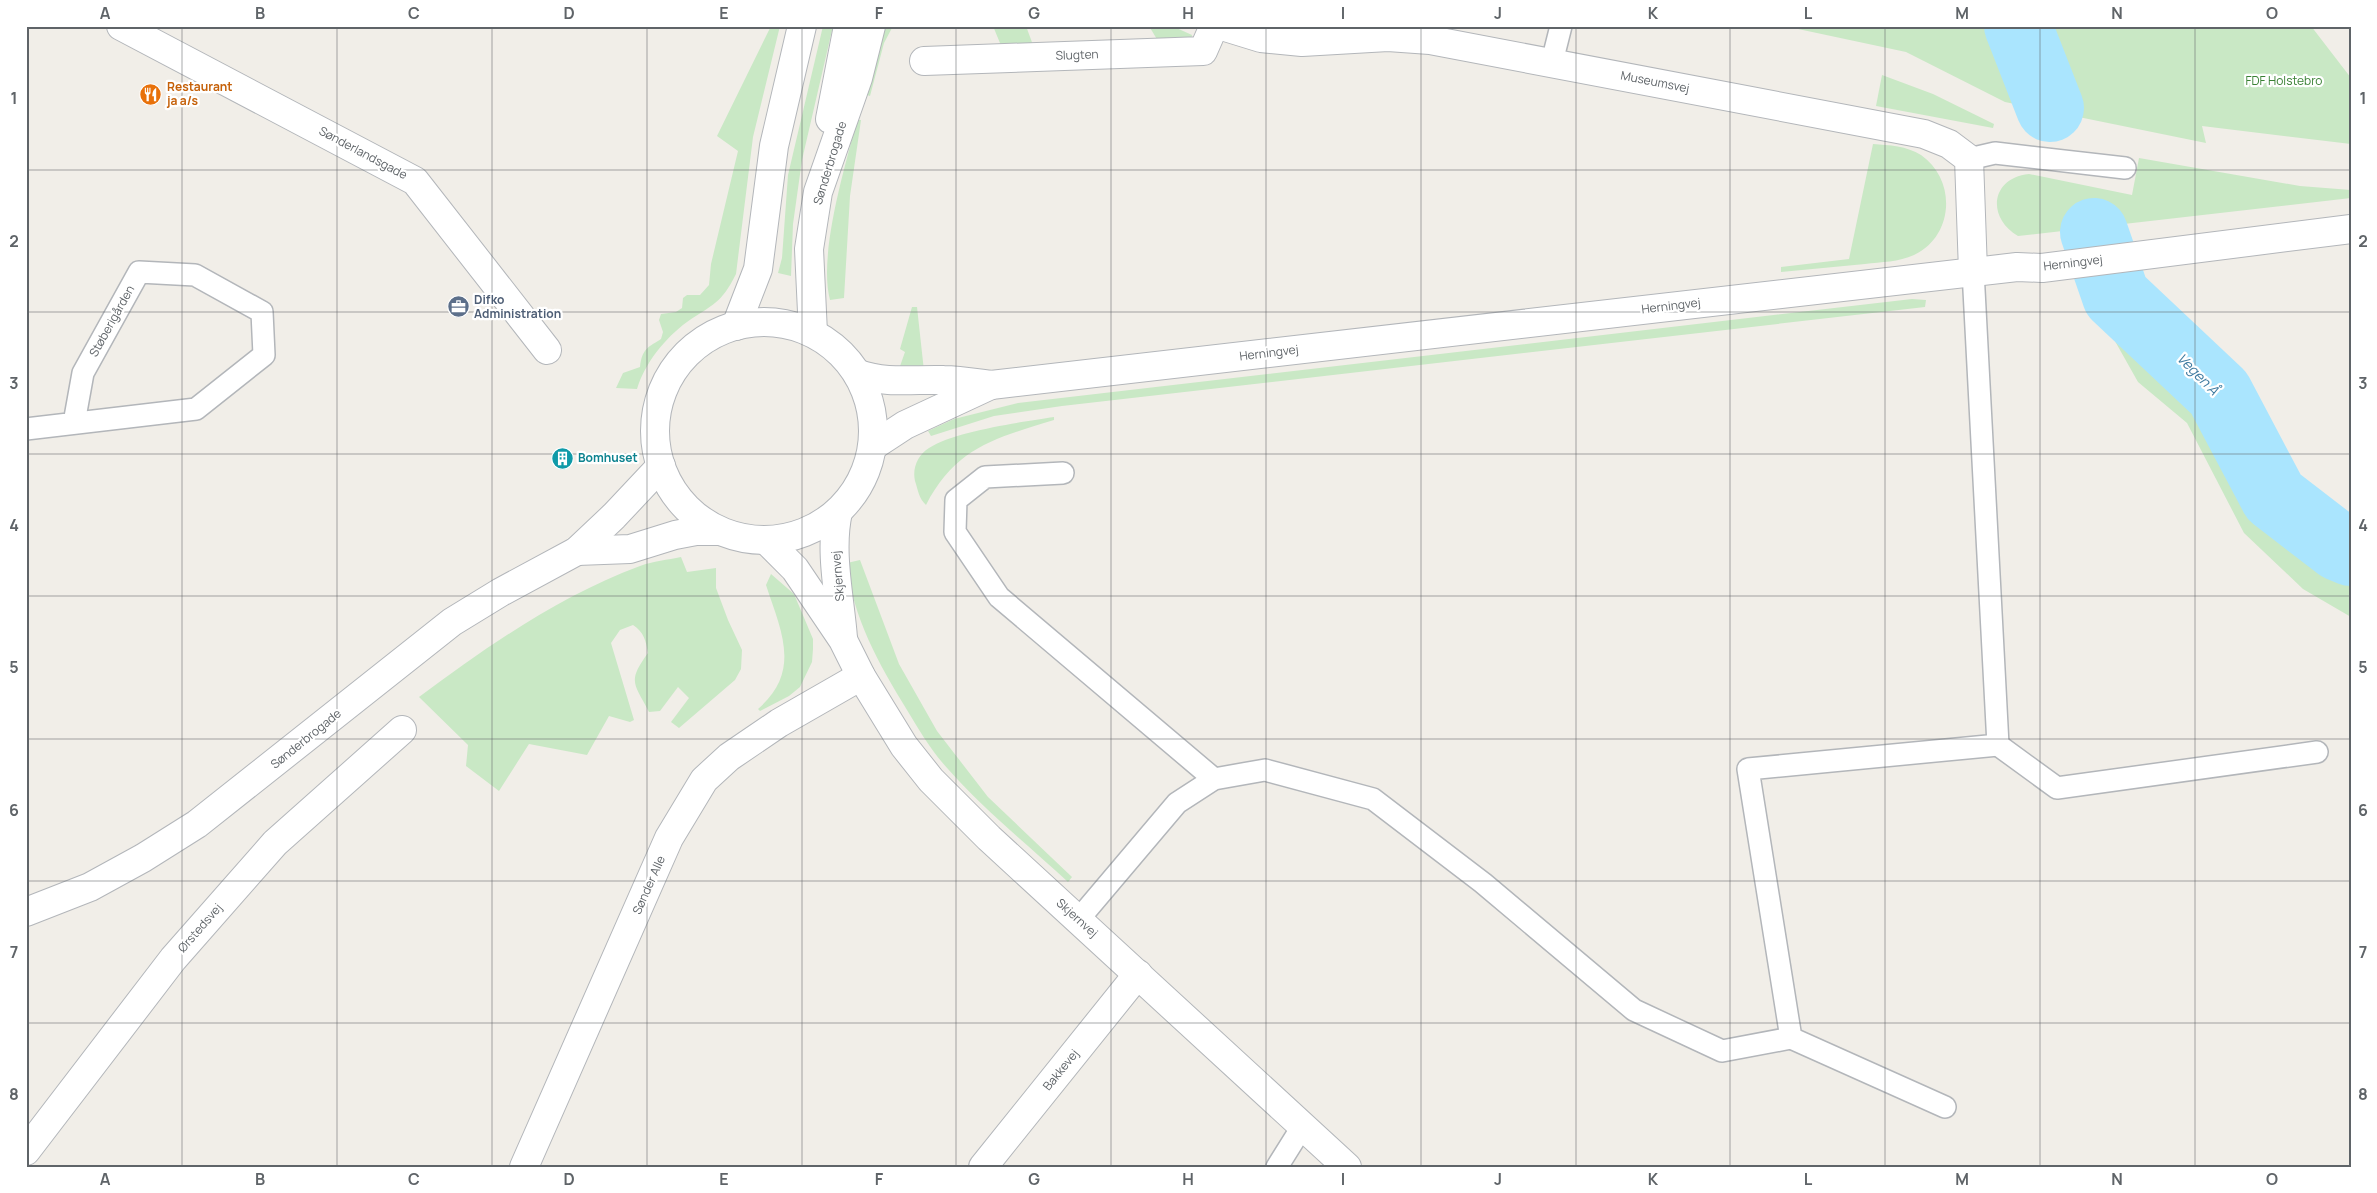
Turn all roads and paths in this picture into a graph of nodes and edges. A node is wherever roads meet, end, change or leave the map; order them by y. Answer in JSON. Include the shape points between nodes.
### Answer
{"nodes":[{"id":1,"x":121,"y":26,"type":"edge"},
{"id":2,"x":802,"y":26,"type":"edge"},
{"id":3,"x":848,"y":26,"type":"edge"},
{"id":4,"x":871,"y":26,"type":"edge"},
{"id":5,"x":1214,"y":26,"type":"edge"},
{"id":6,"x":1222,"y":26,"type":"edge"},
{"id":7,"x":1561,"y":26,"type":"edge"},
{"id":8,"x":924,"y":60,"type":"dead end"},
{"id":9,"x":1552,"y":62,"type":"junction"},
{"id":10,"x":1969,"y":159,"type":"junction"},
{"id":11,"x":2125,"y":168,"type":"dead end"},
{"id":12,"x":818,"y":192,"type":"junction"},
{"id":13,"x":2351,"y":229,"type":"edge"},
{"id":14,"x":1972,"y":272,"type":"junction"},
{"id":15,"x":736,"y":326,"type":"junction"},
{"id":16,"x":813,"y":333,"type":"junction"},
{"id":17,"x":547,"y":350,"type":"dead end"},
{"id":18,"x":864,"y":379,"type":"junction"},
{"id":19,"x":991,"y":385,"type":"junction"},
{"id":20,"x":74,"y":423,"type":"junction"},
{"id":21,"x":26,"y":429,"type":"edge"},
{"id":22,"x":870,"y":457,"type":"junction"},
{"id":23,"x":660,"y":466,"type":"junction"},
{"id":24,"x":1063,"y":472,"type":"dead end"},
{"id":25,"x":832,"y":525,"type":"junction"},
{"id":26,"x":704,"y":527,"type":"junction"},
{"id":27,"x":767,"y":541,"type":"junction"},
{"id":28,"x":577,"y":551,"type":"junction"},
{"id":29,"x":843,"y":640,"type":"junction"},
{"id":30,"x":861,"y":676,"type":"junction"},
{"id":31,"x":402,"y":730,"type":"dead end"},
{"id":32,"x":1998,"y":745,"type":"junction"},
{"id":33,"x":2317,"y":752,"type":"dead end"},
{"id":34,"x":1214,"y":779,"type":"junction"},
{"id":35,"x":26,"y":912,"type":"edge"},
{"id":36,"x":1078,"y":920,"type":"junction"},
{"id":37,"x":1138,"y":974,"type":"junction"},
{"id":38,"x":1791,"y":1038,"type":"junction"},
{"id":39,"x":1945,"y":1107,"type":"dead end"},
{"id":40,"x":1302,"y":1127,"type":"junction"},
{"id":41,"x":26,"y":1152,"type":"edge"},
{"id":42,"x":524,"y":1167,"type":"edge"},
{"id":43,"x":983,"y":1167,"type":"edge"},
{"id":44,"x":1276,"y":1167,"type":"edge"},
{"id":45,"x":1347,"y":1167,"type":"edge"}],
"edges":[{"from":1,"to":17,"type":"street","name":"Sønderlandsgade","via":[[415,181]]},
{"from":2,"to":15,"type":"street","via":[[774,146],[758,269]]},
{"from":3,"to":12,"type":"street"},
{"from":4,"to":12,"type":"street","name":"Sønderbrogade","via":[[858,78]]},
{"from":5,"to":8,"type":"street","name":"Slugten","via":[[1203,51]]},
{"from":6,"to":9,"type":"street","name":"Museumsvej","via":[[1261,38],[1302,42],[1388,37],[1430,40]]},
{"from":7,"to":9,"type":"lane"},
{"from":9,"to":10,"type":"street","name":"Museumsvej","via":[[1924,134],[1949,144]]},
{"from":10,"to":11,"type":"lane","via":[[1995,153]]},
{"from":10,"to":14,"type":"street"},
{"from":12,"to":16,"type":"street","name":"Sønderbrogade","via":[[809,249]]},
{"from":13,"to":14,"type":"street","name":"Herningvej","via":[[2042,268]]},
{"from":14,"to":19,"type":"street","name":"Herningvej"},
{"from":14,"to":32,"type":"lane"},
{"from":15,"to":16,"type":"street","via":[[755,322],[775,323]]},
{"from":15,"to":23,"type":"street","via":[[699,343],[684,357],[662,391],[655,428]]},
{"from":16,"to":18,"type":"street","via":[[838,350]]},
{"from":18,"to":19,"type":"street","name":"Herningvej","via":[[946,380]]},
{"from":18,"to":22,"type":"street","via":[[872,415]]},
{"from":19,"to":22,"type":"street","name":"Herningvej","via":[[905,425]]},
{"from":20,"to":20,"type":"lane","name":"Støberigården","via":[[196,409],[264,355],[262,312],[195,275],[139,272],[83,373]]},
{"from":20,"to":21,"type":"lane","name":"Støberigården"},
{"from":22,"to":25,"type":"street","via":[[850,499]]},
{"from":23,"to":26,"type":"street","via":[[676,496]]},
{"from":23,"to":28,"type":"street","name":"Sønderbrogade"},
{"from":24,"to":34,"type":"lane","via":[[985,477],[956,500],[955,532],[999,598]]},
{"from":25,"to":27,"type":"street"},
{"from":25,"to":29,"type":"street","name":"Skjernvej"},
{"from":26,"to":27,"type":"street"},
{"from":26,"to":28,"type":"street","name":"Sønderbrogade","via":[[630,549]]},
{"from":27,"to":29,"type":"street","name":"Skjernvej","via":[[795,569]]},
{"from":28,"to":35,"type":"street","name":"Sønderbrogade","via":[[452,622],[197,824],[90,887]]},
{"from":29,"to":30,"type":"street","name":"Skjernvej"},
{"from":30,"to":36,"type":"street","name":"Skjernvej","via":[[904,746],[931,780]]},
{"from":30,"to":42,"type":"street","name":"Sønder Alle","via":[[779,723],[729,757],[704,780],[669,838]]},
{"from":31,"to":41,"type":"street","name":"Ørstedsvej","via":[[275,843],[173,959]]},
{"from":32,"to":33,"type":"lane","via":[[2057,788]]},
{"from":32,"to":38,"type":"lane","via":[[1748,769]]},
{"from":34,"to":36,"type":"lane","via":[[1177,803]]},
{"from":34,"to":38,"type":"lane","via":[[1265,770],[1373,799],[1483,882],[1634,1010],[1722,1051]]},
{"from":36,"to":37,"type":"street","name":"Skjernvej"},
{"from":37,"to":40,"type":"street","name":"Skjernvej"},
{"from":37,"to":43,"type":"street","name":"Bakkevej"},
{"from":38,"to":39,"type":"lane"},
{"from":40,"to":44,"type":"lane"},
{"from":40,"to":45,"type":"street","name":"Skjernvej"}]}
